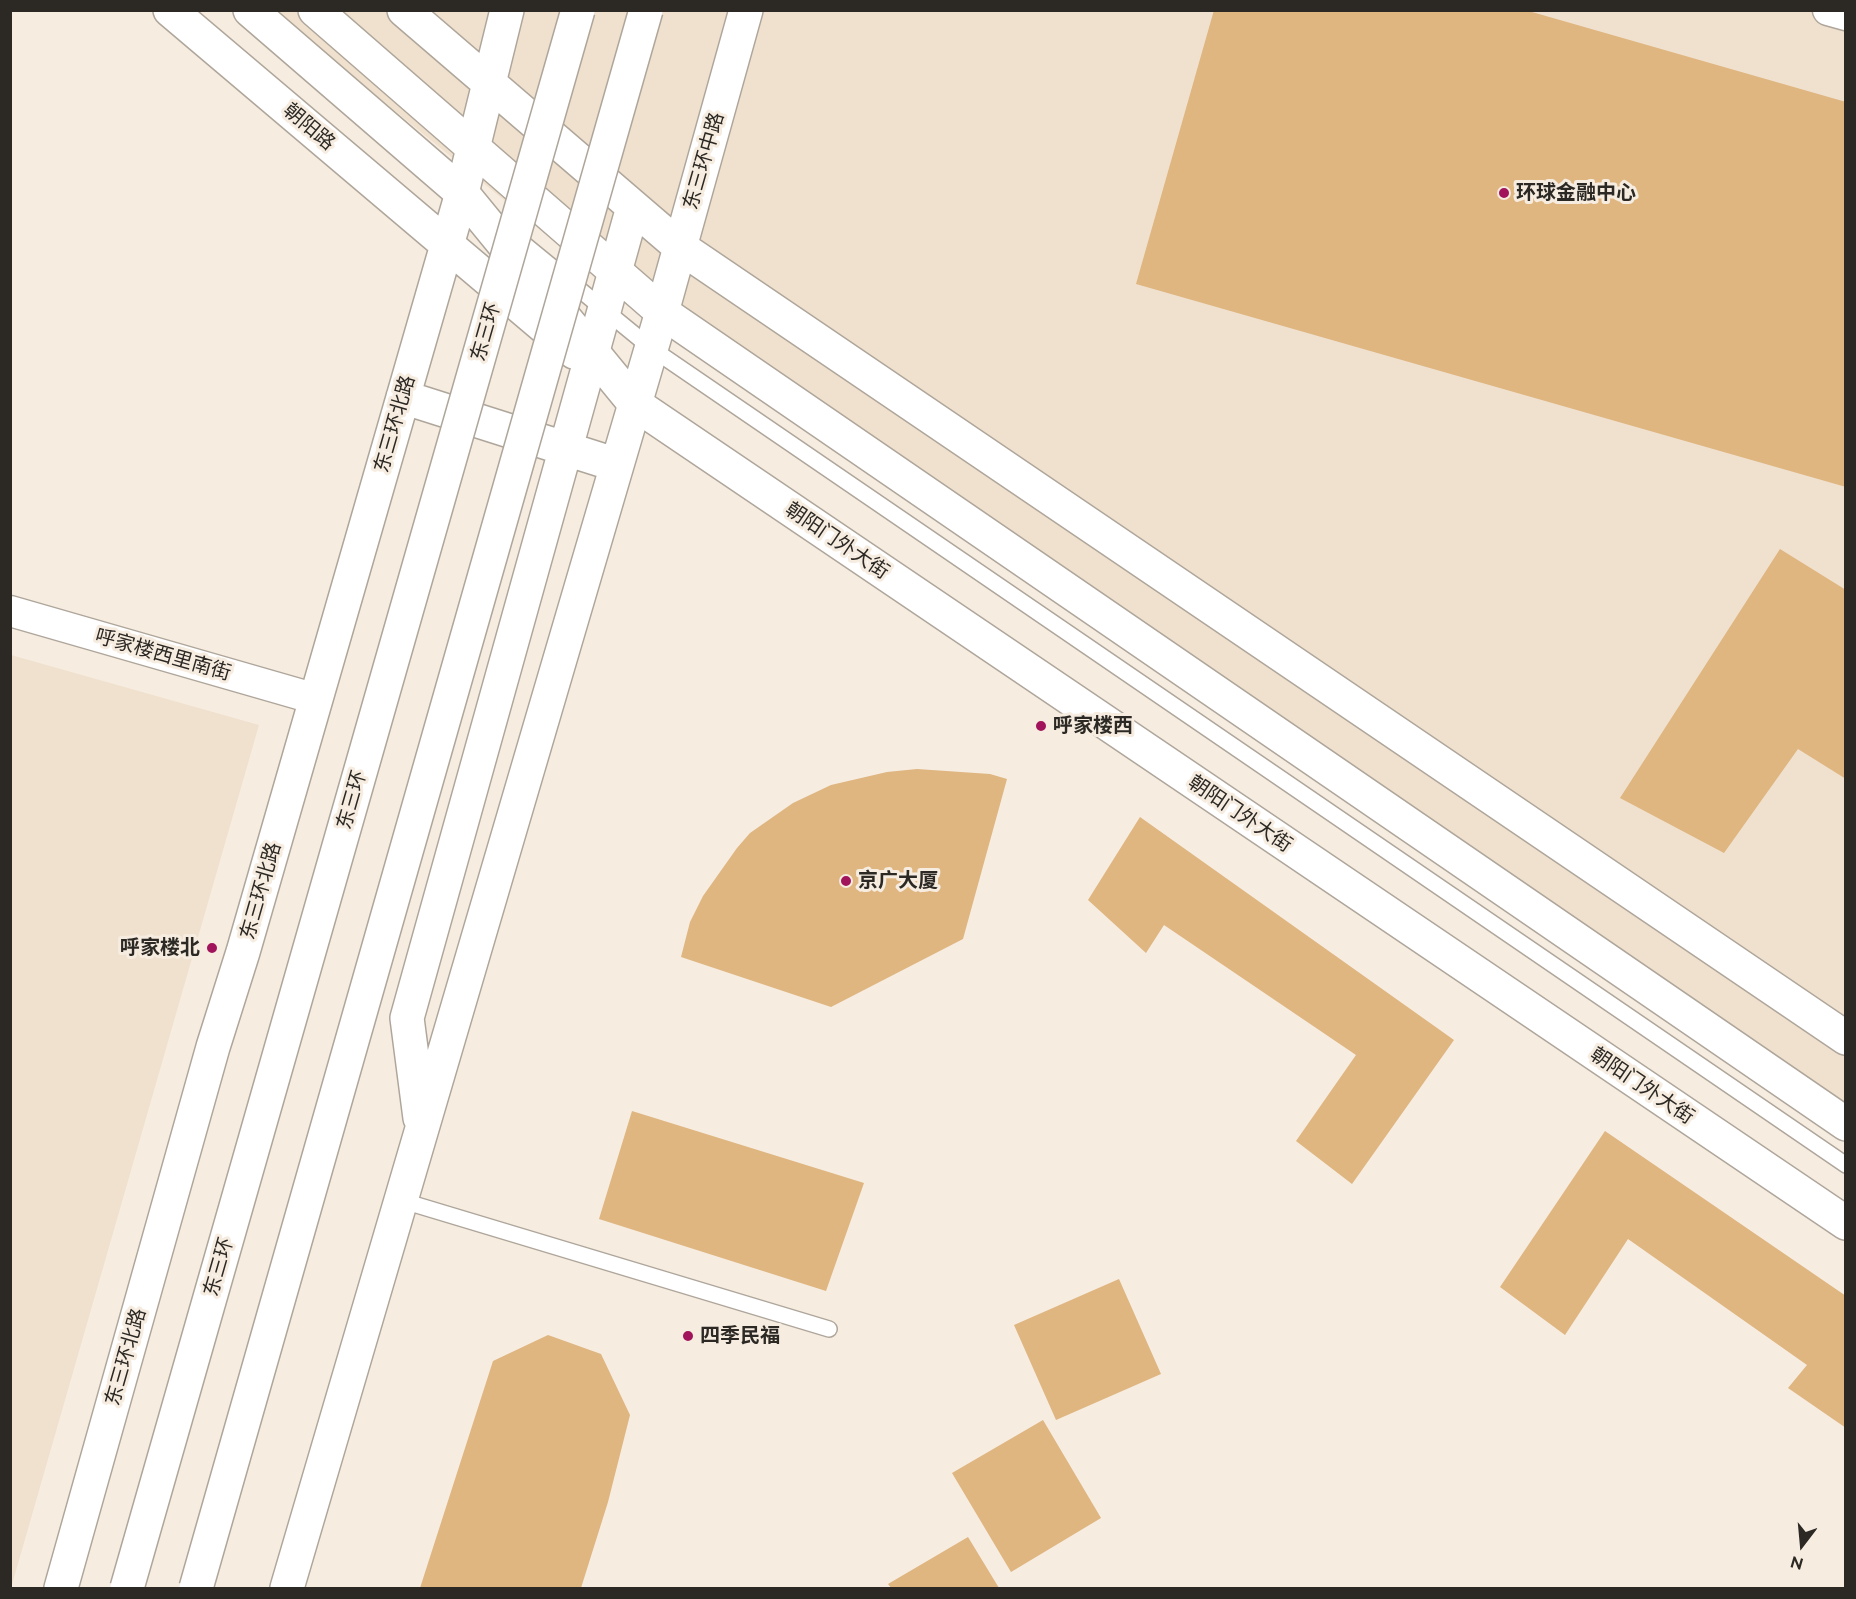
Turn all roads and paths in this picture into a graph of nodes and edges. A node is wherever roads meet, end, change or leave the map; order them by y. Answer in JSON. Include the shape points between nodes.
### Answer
{"nodes":[{"id":1,"x":170,"y":10,"type":"edge"},
{"id":2,"x":250,"y":10,"type":"edge"},
{"id":3,"x":315,"y":10,"type":"edge"},
{"id":4,"x":404,"y":10,"type":"edge"},
{"id":5,"x":507,"y":10,"type":"edge"},
{"id":6,"x":578,"y":10,"type":"edge"},
{"id":7,"x":646,"y":10,"type":"edge"},
{"id":8,"x":746,"y":10,"type":"edge"},
{"id":9,"x":1828,"y":10,"type":"edge"},
{"id":10,"x":1845,"y":15,"type":"edge"},
{"id":11,"x":489,"y":84,"type":"junction"},
{"id":12,"x":473,"y":149,"type":"junction"},
{"id":13,"x":462,"y":193,"type":"junction"},
{"id":14,"x":633,"y":207,"type":"junction"},
{"id":15,"x":447,"y":244,"type":"junction"},
{"id":16,"x":680,"y":247,"type":"junction"},
{"id":17,"x":615,"y":272,"type":"junction"},
{"id":18,"x":605,"y":310,"type":"junction"},
{"id":19,"x":662,"y":312,"type":"junction"},
{"id":20,"x":651,"y":348,"type":"junction"},
{"id":21,"x":591,"y":359,"type":"junction"},
{"id":22,"x":403,"y":397,"type":"junction"},
{"id":23,"x":634,"y":404,"type":"junction"},
{"id":24,"x":566,"y":449,"type":"junction"},
{"id":25,"x":617,"y":465,"type":"junction"},
{"id":26,"x":10,"y":612,"type":"edge"},
{"id":27,"x":316,"y":699,"type":"junction"},
{"id":28,"x":1845,"y":1038,"type":"edge"},
{"id":29,"x":1845,"y":1124,"type":"edge"},
{"id":30,"x":421,"y":1131,"type":"junction"},
{"id":31,"x":1845,"y":1165,"type":"edge"},
{"id":32,"x":400,"y":1200,"type":"junction"},
{"id":33,"x":1845,"y":1223,"type":"edge"},
{"id":34,"x":829,"y":1329,"type":"dead end"},
{"id":35,"x":61,"y":1588,"type":"edge"},
{"id":36,"x":127,"y":1588,"type":"edge"},
{"id":37,"x":196,"y":1588,"type":"edge"},
{"id":38,"x":287,"y":1588,"type":"edge"}],
"edges":[{"from":1,"to":15,"type":"main road","name":"朝阳路"},
{"from":2,"to":13,"type":"main road"},
{"from":3,"to":12,"type":"main road"},
{"from":4,"to":11,"type":"main road"},
{"from":5,"to":11,"type":"main road"},
{"from":6,"to":36,"type":"main road","name":"东三环","bridge":true},
{"from":7,"to":37,"type":"main road","bridge":true},
{"from":8,"to":16,"type":"main road","name":"东三环中路"},
{"from":9,"to":10,"type":"street"},
{"from":11,"to":12,"type":"main road","name":"东三环北路"},
{"from":11,"to":14,"type":"main road"},
{"from":12,"to":13,"type":"main road","name":"东三环北路"},
{"from":12,"to":17,"type":"main road"},
{"from":13,"to":15,"type":"main road","name":"东三环北路"},
{"from":13,"to":18,"type":"lane"},
{"from":13,"to":21,"type":"main road"},
{"from":14,"to":16,"type":"main road"},
{"from":14,"to":17,"type":"main road"},
{"from":15,"to":21,"type":"main road","name":"朝阳路"},
{"from":15,"to":22,"type":"main road","name":"东三环北路"},
{"from":16,"to":19,"type":"main road","name":"东三环中路"},
{"from":16,"to":28,"type":"main road"},
{"from":17,"to":18,"type":"main road"},
{"from":17,"to":19,"type":"main road"},
{"from":18,"to":20,"type":"lane"},
{"from":18,"to":21,"type":"main road"},
{"from":19,"to":20,"type":"main road","name":"东三环中路"},
{"from":19,"to":29,"type":"main road"},
{"from":20,"to":23,"type":"main road","name":"东三环中路"},
{"from":20,"to":31,"type":"lane"},
{"from":21,"to":23,"type":"main road","name":"朝阳门外大街"},
{"from":21,"to":24,"type":"main road"},
{"from":22,"to":24,"type":"main road"},
{"from":22,"to":27,"type":"main road","name":"东三环北路"},
{"from":23,"to":25,"type":"main road"},
{"from":23,"to":33,"type":"main road","name":"朝阳门外大街"},
{"from":24,"to":25,"type":"main road"},
{"from":24,"to":30,"type":"main road","via":[[407,1018]]},
{"from":25,"to":30,"type":"main road"},
{"from":26,"to":27,"type":"street","name":"呼家楼西里南街"},
{"from":27,"to":35,"type":"main road","name":"东三环北路"},
{"from":30,"to":32,"type":"main road"},
{"from":32,"to":34,"type":"lane"},
{"from":32,"to":38,"type":"main road"}]}
